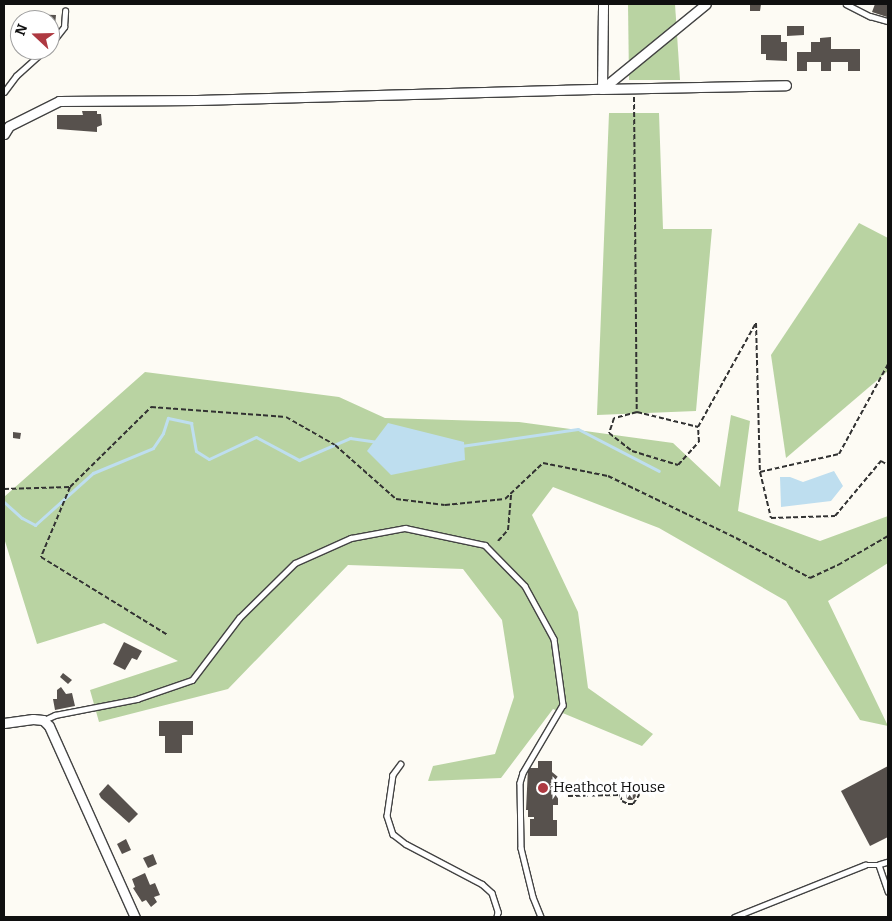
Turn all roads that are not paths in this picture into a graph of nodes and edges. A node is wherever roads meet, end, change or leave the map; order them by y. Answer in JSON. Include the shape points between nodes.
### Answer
{"nodes":[{"id":1,"x":603,"y":4,"type":"edge"},
{"id":2,"x":706,"y":4,"type":"edge"},
{"id":3,"x":846,"y":4,"type":"edge"},
{"id":4,"x":65,"y":11,"type":"dead end"},
{"id":5,"x":888,"y":21,"type":"edge"},
{"id":6,"x":60,"y":32,"type":"edge"},
{"id":7,"x":34,"y":60,"type":"edge"},
{"id":8,"x":786,"y":85,"type":"dead end"},
{"id":9,"x":602,"y":89,"type":"junction"},
{"id":10,"x":4,"y":92,"type":"edge"},
{"id":11,"x":4,"y":134,"type":"edge"},
{"id":12,"x":43,"y":720,"type":"junction"},
{"id":13,"x":4,"y":723,"type":"edge"},
{"id":14,"x":401,"y":764,"type":"dead end"},
{"id":15,"x":888,"y":862,"type":"edge"},
{"id":16,"x":879,"y":865,"type":"junction"},
{"id":17,"x":888,"y":890,"type":"edge"},
{"id":18,"x":135,"y":917,"type":"edge"},
{"id":19,"x":497,"y":917,"type":"edge"},
{"id":20,"x":541,"y":917,"type":"edge"},
{"id":21,"x":734,"y":917,"type":"edge"}],
"edges":[{"from":1,"to":9,"type":"street"},
{"from":2,"to":9,"type":"street"},
{"from":3,"to":5,"type":"lane"},
{"from":4,"to":6,"type":"lane","via":[[64,27]]},
{"from":7,"to":10,"type":"lane"},
{"from":8,"to":9,"type":"street"},
{"from":9,"to":11,"type":"street","via":[[60,102],[9,126]]},
{"from":12,"to":13,"type":"street"},
{"from":12,"to":18,"type":"street","via":[[49,726]]},
{"from":12,"to":20,"type":"lane","via":[[138,698],[192,680],[239,618],[295,563],[351,538],[405,528],[485,544],[525,586],[554,639],[563,705],[520,783],[521,848]]},
{"from":14,"to":19,"type":"lane","via":[[393,774],[387,816],[393,834],[482,884],[492,893]]},
{"from":15,"to":16,"type":"lane"},
{"from":16,"to":17,"type":"lane"},
{"from":16,"to":21,"type":"lane","via":[[865,865]]}]}
